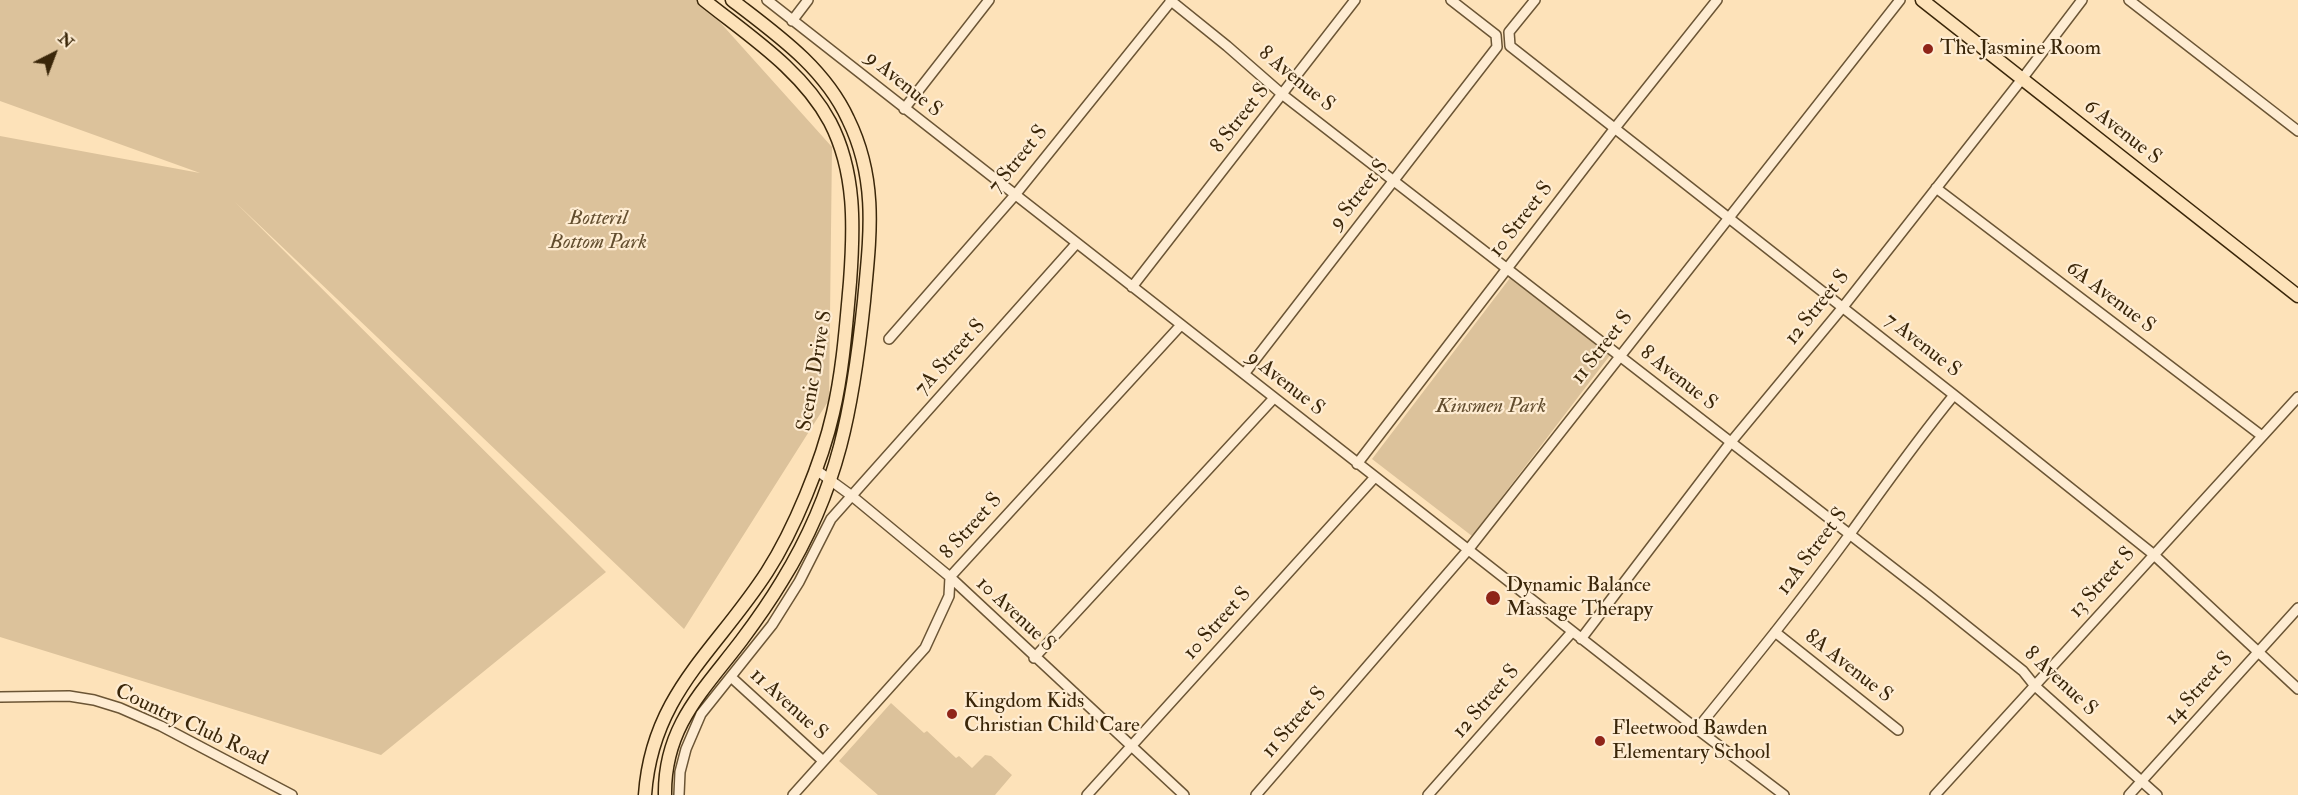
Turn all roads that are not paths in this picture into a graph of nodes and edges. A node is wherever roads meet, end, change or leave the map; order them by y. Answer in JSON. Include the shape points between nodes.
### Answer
{"nodes":[{"id":1,"x":704,"y":0,"type":"edge"},
{"id":2,"x":732,"y":0,"type":"edge"},
{"id":3,"x":767,"y":0,"type":"edge"},
{"id":4,"x":808,"y":0,"type":"edge"},
{"id":5,"x":989,"y":0,"type":"edge"},
{"id":6,"x":1171,"y":0,"type":"edge"},
{"id":7,"x":1355,"y":0,"type":"edge"},
{"id":8,"x":1451,"y":0,"type":"edge"},
{"id":9,"x":1535,"y":0,"type":"edge"},
{"id":10,"x":1717,"y":0,"type":"edge"},
{"id":11,"x":1900,"y":0,"type":"edge"},
{"id":12,"x":1922,"y":0,"type":"edge"},
{"id":13,"x":2082,"y":0,"type":"edge"},
{"id":14,"x":2129,"y":0,"type":"edge"},
{"id":15,"x":792,"y":21,"type":"junction"},
{"id":16,"x":2022,"y":80,"type":"junction"},
{"id":17,"x":1282,"y":95,"type":"junction"},
{"id":18,"x":904,"y":109,"type":"junction"},
{"id":19,"x":1615,"y":128,"type":"junction"},
{"id":20,"x":2298,"y":131,"type":"edge"},
{"id":21,"x":1394,"y":181,"type":"junction"},
{"id":22,"x":1936,"y":188,"type":"junction"},
{"id":23,"x":1015,"y":195,"type":"junction"},
{"id":24,"x":1728,"y":217,"type":"junction"},
{"id":25,"x":1076,"y":244,"type":"junction"},
{"id":26,"x":1507,"y":269,"type":"junction"},
{"id":27,"x":1132,"y":287,"type":"junction"},
{"id":28,"x":2298,"y":296,"type":"edge"},
{"id":29,"x":1843,"y":307,"type":"junction"},
{"id":30,"x":1180,"y":325,"type":"junction"},
{"id":31,"x":889,"y":339,"type":"dead end"},
{"id":32,"x":1620,"y":356,"type":"junction"},
{"id":33,"x":1244,"y":375,"type":"junction"},
{"id":34,"x":1954,"y":395,"type":"junction"},
{"id":35,"x":2298,"y":397,"type":"edge"},
{"id":36,"x":1274,"y":398,"type":"junction"},
{"id":37,"x":2262,"y":436,"type":"junction"},
{"id":38,"x":1731,"y":442,"type":"junction"},
{"id":39,"x":1357,"y":464,"type":"junction"},
{"id":40,"x":815,"y":469,"type":"junction"},
{"id":41,"x":1375,"y":477,"type":"junction"},
{"id":42,"x":831,"y":481,"type":"junction"},
{"id":43,"x":852,"y":496,"type":"junction"},
{"id":44,"x":1850,"y":534,"type":"junction"},
{"id":45,"x":1468,"y":550,"type":"junction"},
{"id":46,"x":2153,"y":554,"type":"junction"},
{"id":47,"x":950,"y":578,"type":"junction"},
{"id":48,"x":2298,"y":608,"type":"edge"},
{"id":49,"x":1572,"y":632,"type":"junction"},
{"id":50,"x":1775,"y":632,"type":"junction"},
{"id":51,"x":1581,"y":639,"type":"junction"},
{"id":52,"x":2257,"y":653,"type":"junction"},
{"id":53,"x":1034,"y":658,"type":"junction"},
{"id":54,"x":731,"y":677,"type":"junction"},
{"id":55,"x":2035,"y":686,"type":"junction"},
{"id":56,"x":2298,"y":690,"type":"edge"},
{"id":57,"x":0,"y":697,"type":"edge"},
{"id":58,"x":1697,"y":729,"type":"junction"},
{"id":59,"x":1899,"y":730,"type":"dead end"},
{"id":60,"x":1131,"y":746,"type":"junction"},
{"id":61,"x":822,"y":760,"type":"junction"},
{"id":62,"x":2142,"y":781,"type":"junction"},
{"id":63,"x":1433,"y":793,"type":"edge"},
{"id":64,"x":292,"y":795,"type":"edge"},
{"id":65,"x":645,"y":795,"type":"edge"},
{"id":66,"x":665,"y":795,"type":"edge"},
{"id":67,"x":679,"y":795,"type":"edge"},
{"id":68,"x":793,"y":795,"type":"edge"},
{"id":69,"x":1087,"y":795,"type":"edge"},
{"id":70,"x":1184,"y":795,"type":"edge"},
{"id":71,"x":1256,"y":795,"type":"edge"},
{"id":72,"x":1784,"y":795,"type":"edge"},
{"id":73,"x":1935,"y":795,"type":"edge"},
{"id":74,"x":2130,"y":795,"type":"edge"},
{"id":75,"x":2157,"y":795,"type":"edge"}],
"edges":[{"from":1,"to":40,"type":"main road","name":"Scenic Drive S","via":[[773,55],[813,96],[830,123],[845,160],[852,197],[853,241],[846,336],[833,415]]},
{"from":2,"to":42,"type":"main road","name":"Scenic Drive S","via":[[820,75],[848,118],[863,158],[871,227],[859,353],[851,405]]},
{"from":3,"to":15,"type":"street","name":"9 Avenue S"},
{"from":4,"to":15,"type":"street"},
{"from":5,"to":18,"type":"street"},
{"from":6,"to":17,"type":"street","name":"8 Avenue S"},
{"from":6,"to":23,"type":"street","name":"7 Street S"},
{"from":7,"to":17,"type":"street","name":"8 Street S"},
{"from":8,"to":21,"type":"street","name":"9 Street S","via":[[1496,35],[1497,47]]},
{"from":9,"to":19,"type":"street","name":"7 Avenue S","via":[[1509,32],[1510,46]]},
{"from":10,"to":19,"type":"street","name":"10 Street S"},
{"from":11,"to":24,"type":"street","name":"11 Street S"},
{"from":12,"to":16,"type":"main road","name":"6 Avenue S"},
{"from":13,"to":16,"type":"street","name":"12 Street S"},
{"from":14,"to":20,"type":"street"},
{"from":15,"to":18,"type":"street","name":"9 Avenue S"},
{"from":16,"to":22,"type":"street","name":"12 Street S"},
{"from":16,"to":28,"type":"main road","name":"6 Avenue S"},
{"from":17,"to":21,"type":"street","name":"8 Avenue S"},
{"from":17,"to":27,"type":"street","name":"8 Street S"},
{"from":18,"to":23,"type":"street","name":"9 Avenue S"},
{"from":19,"to":24,"type":"street","name":"7 Avenue S"},
{"from":19,"to":26,"type":"street","name":"10 Street S"},
{"from":21,"to":26,"type":"street","name":"8 Avenue S"},
{"from":21,"to":33,"type":"street","name":"9 Street S"},
{"from":22,"to":29,"type":"street","name":"12 Street S"},
{"from":22,"to":37,"type":"street","name":"6A Avenue S"},
{"from":23,"to":25,"type":"street","name":"9 Avenue S"},
{"from":23,"to":31,"type":"street","name":"7 Street S"},
{"from":24,"to":29,"type":"street","name":"7 Avenue S"},
{"from":24,"to":32,"type":"street","name":"11 Street S"},
{"from":25,"to":27,"type":"street","name":"9 Avenue S"},
{"from":25,"to":43,"type":"street","name":"7A Street S"},
{"from":26,"to":32,"type":"street","name":"8 Avenue S"},
{"from":26,"to":39,"type":"street","name":"10 Street S"},
{"from":27,"to":30,"type":"street","name":"9 Avenue S"},
{"from":29,"to":34,"type":"street","name":"7 Avenue S"},
{"from":29,"to":38,"type":"street","name":"12 Street S"},
{"from":30,"to":33,"type":"street","name":"9 Avenue S"},
{"from":30,"to":47,"type":"street","name":"8 Street S"},
{"from":32,"to":38,"type":"street","name":"8 Avenue S"},
{"from":32,"to":45,"type":"street","name":"11 Street S"},
{"from":33,"to":36,"type":"street","name":"9 Avenue S"},
{"from":34,"to":44,"type":"street","name":"12A Street S"},
{"from":34,"to":46,"type":"street","name":"7 Avenue S"},
{"from":35,"to":37,"type":"street","name":"13 Street S"},
{"from":36,"to":39,"type":"street","name":"9 Avenue S"},
{"from":36,"to":53,"type":"street"},
{"from":37,"to":46,"type":"street","name":"13 Street S"},
{"from":38,"to":44,"type":"street","name":"8 Avenue S"},
{"from":38,"to":51,"type":"street","name":"12 Street S"},
{"from":39,"to":41,"type":"street","name":"9 Avenue S"},
{"from":40,"to":42,"type":"street","name":"10 Avenue S"},
{"from":40,"to":65,"type":"main road","name":"Scenic Drive S","via":[[768,569],[669,706],[651,749]]},
{"from":41,"to":45,"type":"street","name":"9 Avenue S"},
{"from":41,"to":60,"type":"street","name":"10 Street S"},
{"from":42,"to":43,"type":"street","name":"10 Avenue S"},
{"from":42,"to":66,"type":"main road","name":"Scenic Drive S","via":[[813,525],[779,586],[687,711],[672,748]]},
{"from":43,"to":47,"type":"street","name":"10 Avenue S"},
{"from":43,"to":54,"type":"street","via":[[831,519],[772,625]]},
{"from":44,"to":50,"type":"street","name":"12A Street S"},
{"from":44,"to":55,"type":"street","name":"8 Avenue S","via":[[2023,671]]},
{"from":45,"to":49,"type":"street","name":"9 Avenue S"},
{"from":45,"to":71,"type":"street","name":"11 Street S"},
{"from":46,"to":52,"type":"street","name":"7 Avenue S"},
{"from":46,"to":55,"type":"street","name":"13 Street S"},
{"from":47,"to":53,"type":"street","name":"10 Avenue S"},
{"from":47,"to":61,"type":"street","name":"8 Street S","via":[[949,596],[925,648]]},
{"from":48,"to":52,"type":"street","name":"14 Street S"},
{"from":49,"to":51,"type":"street","name":"9 Avenue S"},
{"from":49,"to":63,"type":"street","name":"12 Street S"},
{"from":50,"to":58,"type":"street","name":"12A Street S"},
{"from":50,"to":59,"type":"street","name":"8A Avenue S"},
{"from":51,"to":58,"type":"street","name":"9 Avenue S"},
{"from":52,"to":56,"type":"street","name":"7 Avenue S"},
{"from":52,"to":62,"type":"street","name":"14 Street S"},
{"from":53,"to":60,"type":"street","name":"10 Avenue S"},
{"from":54,"to":61,"type":"street","name":"11 Avenue S"},
{"from":54,"to":67,"type":"street","via":[[695,725],[686,749]]},
{"from":55,"to":62,"type":"street","name":"8 Avenue S"},
{"from":55,"to":73,"type":"street","name":"13 Street S"},
{"from":57,"to":64,"type":"street","name":"Country Club Road","via":[[69,696],[120,708]]},
{"from":58,"to":72,"type":"street","name":"9 Avenue S"},
{"from":60,"to":69,"type":"street","name":"10 Street S"},
{"from":60,"to":70,"type":"street","name":"10 Avenue S"},
{"from":61,"to":68,"type":"street","name":"8 Street S"},
{"from":62,"to":74,"type":"street","name":"14 Street S"},
{"from":62,"to":75,"type":"street","name":"8 Avenue S"}]}
